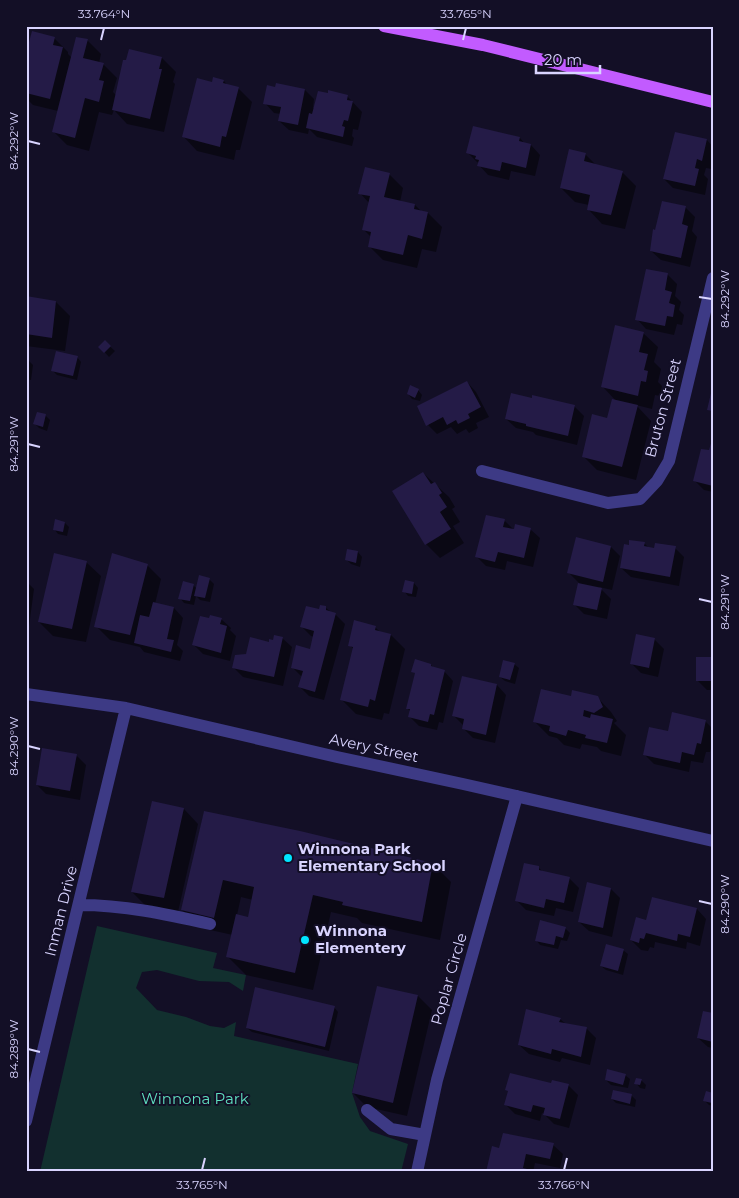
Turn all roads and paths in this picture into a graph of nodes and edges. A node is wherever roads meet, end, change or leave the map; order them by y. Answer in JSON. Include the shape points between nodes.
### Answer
{"nodes":[{"id":1,"x":384,"y":26,"type":"edge"},
{"id":2,"x":713,"y":102,"type":"edge"},
{"id":3,"x":713,"y":278,"type":"edge"},
{"id":4,"x":482,"y":472,"type":"dead end"},
{"id":5,"x":26,"y":694,"type":"edge"},
{"id":6,"x":126,"y":708,"type":"junction"},
{"id":7,"x":517,"y":796,"type":"junction"},
{"id":8,"x":713,"y":840,"type":"edge"},
{"id":9,"x":79,"y":905,"type":"junction"},
{"id":10,"x":210,"y":924,"type":"dead end"},
{"id":11,"x":367,"y":1110,"type":"dead end"},
{"id":12,"x":26,"y":1121,"type":"edge"},
{"id":13,"x":425,"y":1136,"type":"junction"},
{"id":14,"x":417,"y":1172,"type":"edge"}],
"edges":[{"from":1,"to":2,"type":"main road","via":[[484,45]]},
{"from":3,"to":4,"type":"street","name":"Bruton Street","via":[[669,461],[657,481],[640,499],[608,503]]},
{"from":5,"to":6,"type":"street","name":"Avery Street"},
{"from":6,"to":7,"type":"street","name":"Avery Street"},
{"from":6,"to":9,"type":"street","name":"Inman Drive"},
{"from":7,"to":8,"type":"street","name":"Avery Street"},
{"from":7,"to":13,"type":"street","name":"Poplar Circle","via":[[437,1080]]},
{"from":9,"to":10,"type":"street","via":[[147,910]]},
{"from":9,"to":12,"type":"street","name":"Inman Drive"},
{"from":11,"to":13,"type":"street","via":[[391,1129]]},
{"from":13,"to":14,"type":"street","name":"Poplar Circle"}]}
